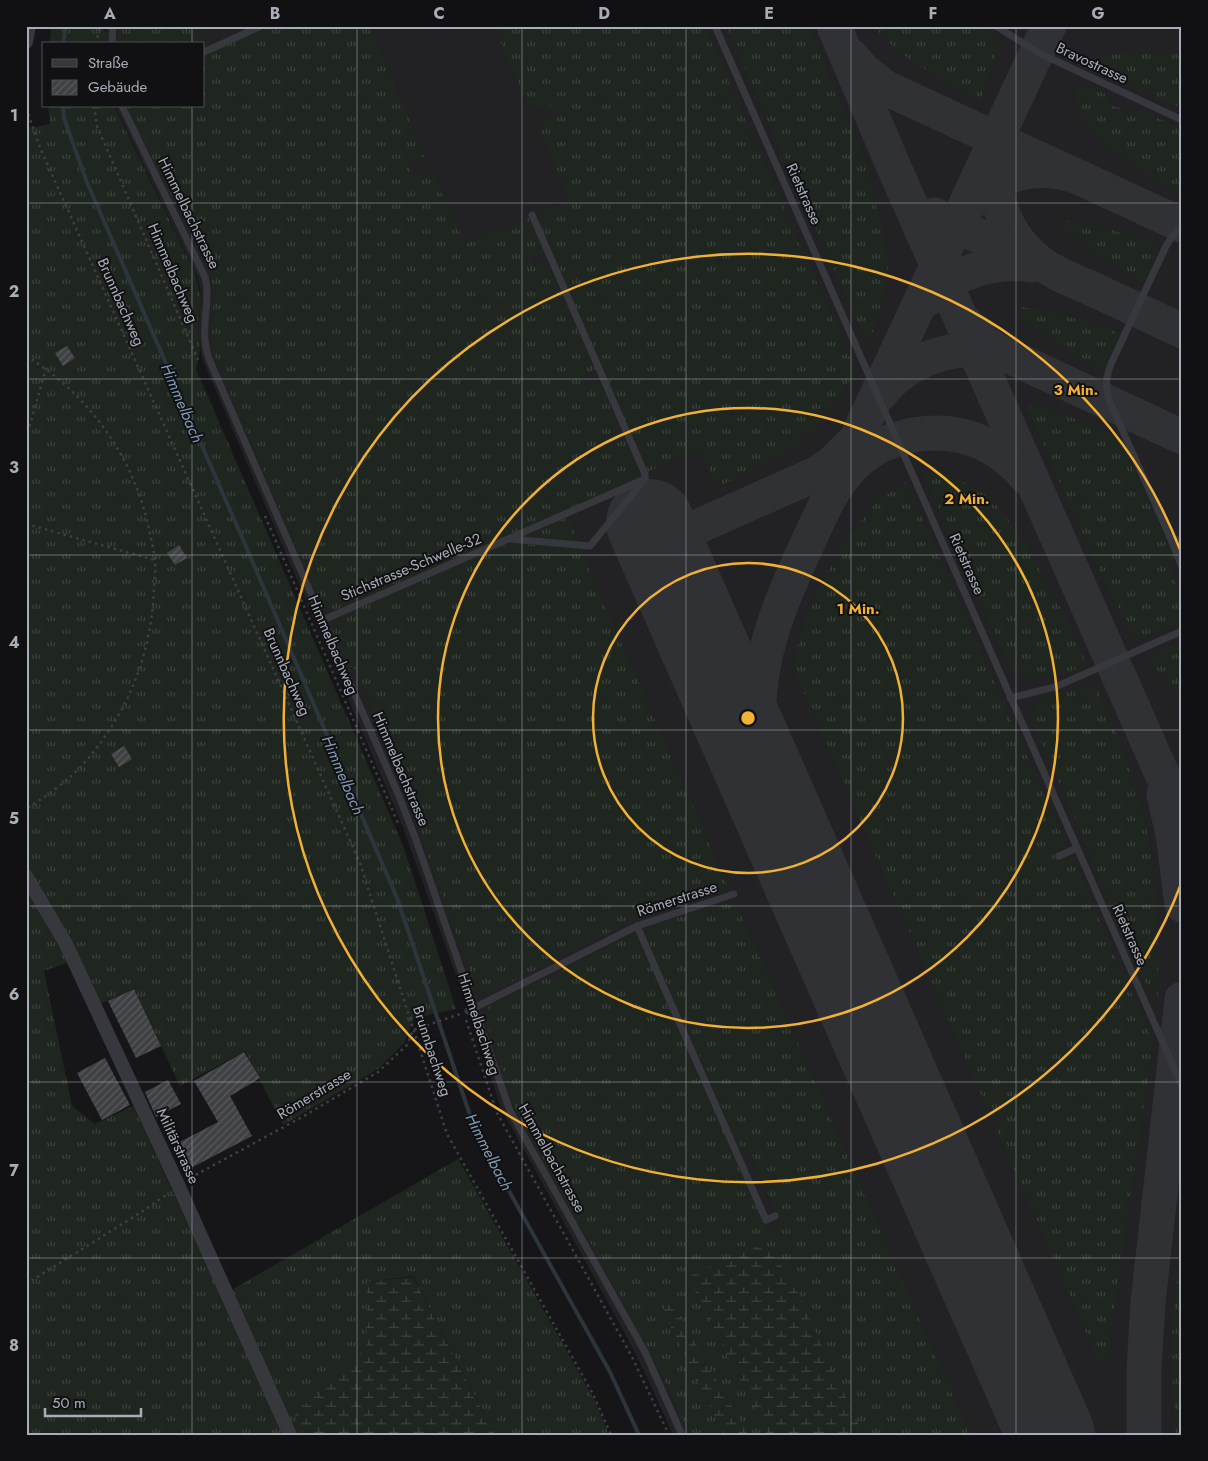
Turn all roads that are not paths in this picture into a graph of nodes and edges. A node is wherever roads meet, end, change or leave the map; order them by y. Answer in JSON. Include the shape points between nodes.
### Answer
{"nodes":[{"id":1,"x":29,"y":26,"type":"edge"},
{"id":2,"x":113,"y":26,"type":"edge"},
{"id":3,"x":261,"y":26,"type":"edge"},
{"id":4,"x":715,"y":26,"type":"edge"},
{"id":5,"x":996,"y":26,"type":"edge"},
{"id":6,"x":26,"y":42,"type":"edge"},
{"id":7,"x":112,"y":42,"type":"edge"},
{"id":8,"x":205,"y":52,"type":"edge"},
{"id":9,"x":123,"y":108,"type":"edge"},
{"id":10,"x":1181,"y":119,"type":"edge"},
{"id":11,"x":532,"y":215,"type":"dead end"},
{"id":12,"x":1182,"y":227,"type":"edge"},
{"id":13,"x":645,"y":479,"type":"junction"},
{"id":14,"x":1170,"y":537,"type":"junction"},
{"id":15,"x":510,"y":539,"type":"junction"},
{"id":16,"x":1182,"y":542,"type":"edge"},
{"id":17,"x":1182,"y":567,"type":"edge"},
{"id":18,"x":323,"y":620,"type":"junction"},
{"id":19,"x":1182,"y":631,"type":"edge"},
{"id":20,"x":1010,"y":698,"type":"junction"},
{"id":21,"x":1077,"y":848,"type":"junction"},
{"id":22,"x":1059,"y":856,"type":"dead end"},
{"id":23,"x":26,"y":876,"type":"edge"},
{"id":24,"x":734,"y":894,"type":"dead end"},
{"id":25,"x":637,"y":926,"type":"junction"},
{"id":26,"x":469,"y":1010,"type":"junction"},
{"id":27,"x":1182,"y":1086,"type":"edge"},
{"id":28,"x":751,"y":1163,"type":"dead end"},
{"id":29,"x":743,"y":1166,"type":"junction"},
{"id":30,"x":775,"y":1216,"type":"dead end"},
{"id":31,"x":290,"y":1435,"type":"edge"},
{"id":32,"x":682,"y":1435,"type":"edge"}],
"edges":[{"from":1,"to":6,"type":"street"},
{"from":2,"to":7,"type":"lane"},
{"from":3,"to":8,"type":"lane"},
{"from":4,"to":20,"type":"lane","name":"Rietstrasse"},
{"from":5,"to":10,"type":"lane","name":"Bravostrasse","via":[[1044,56]]},
{"from":9,"to":18,"type":"lane","name":"Himmelbachstrasse","via":[[205,277],[208,296],[204,340],[209,359]]},
{"from":11,"to":13,"type":"lane"},
{"from":12,"to":14,"type":"lane","via":[[1166,246],[1111,364],[1106,382],[1109,400]]},
{"from":13,"to":15,"type":"lane","name":"Stichstrasse-Schwelle-32"},
{"from":13,"to":15,"type":"lane","name":"Stichstrasse-Schwelle-32","via":[[590,546]]},
{"from":14,"to":16,"type":"lane"},
{"from":14,"to":17,"type":"lane"},
{"from":15,"to":18,"type":"lane","name":"Stichstrasse-Schwelle-32"},
{"from":18,"to":26,"type":"lane","name":"Himmelbachstrasse","via":[[409,822]]},
{"from":19,"to":20,"type":"lane","via":[[1055,687]]},
{"from":20,"to":21,"type":"lane","name":"Rietstrasse"},
{"from":21,"to":22,"type":"lane"},
{"from":21,"to":27,"type":"lane","name":"Rietstrasse"},
{"from":23,"to":31,"type":"street","name":"Militärstrasse","via":[[66,944]]},
{"from":24,"to":25,"type":"lane","name":"Römerstrasse"},
{"from":25,"to":26,"type":"lane","name":"Römerstrasse"},
{"from":25,"to":29,"type":"lane"},
{"from":26,"to":32,"type":"lane","name":"Himmelbachstrasse","via":[[510,1111],[645,1352]]},
{"from":28,"to":29,"type":"lane"},
{"from":29,"to":30,"type":"lane","via":[[766,1220]]}]}
